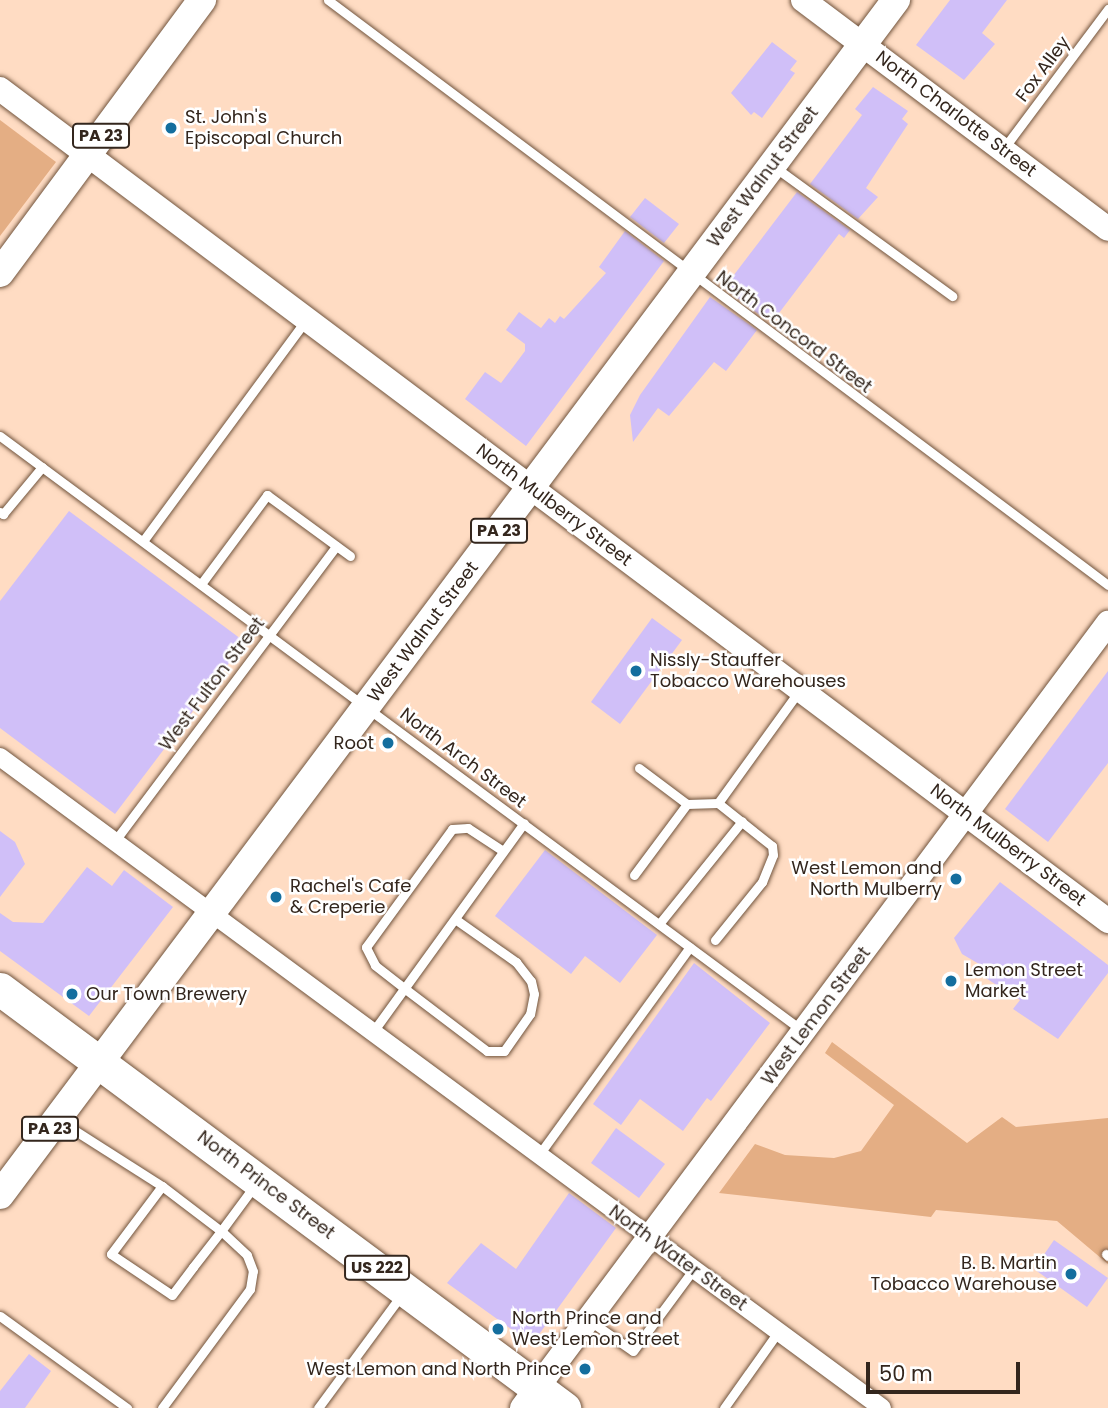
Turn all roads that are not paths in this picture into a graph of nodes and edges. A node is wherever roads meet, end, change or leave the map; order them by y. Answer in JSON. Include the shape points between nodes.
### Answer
{"nodes":[{"id":1,"x":202,"y":0,"type":"edge"},
{"id":2,"x":328,"y":0,"type":"edge"},
{"id":3,"x":803,"y":0,"type":"edge"},
{"id":4,"x":896,"y":0,"type":"edge"},
{"id":5,"x":1108,"y":9,"type":"edge"},
{"id":6,"x":863,"y":44,"type":"junction"},
{"id":7,"x":0,"y":89,"type":"edge"},
{"id":8,"x":1003,"y":149,"type":"junction"},
{"id":9,"x":87,"y":155,"type":"junction"},
{"id":10,"x":772,"y":165,"type":"junction"},
{"id":11,"x":1108,"y":229,"type":"edge"},
{"id":12,"x":0,"y":273,"type":"edge"},
{"id":13,"x":690,"y":274,"type":"junction"},
{"id":14,"x":952,"y":296,"type":"dead end"},
{"id":15,"x":306,"y":319,"type":"junction"},
{"id":16,"x":0,"y":436,"type":"edge"},
{"id":17,"x":42,"y":467,"type":"junction"},
{"id":18,"x":531,"y":487,"type":"junction"},
{"id":19,"x":0,"y":512,"type":"edge"},
{"id":20,"x":143,"y":541,"type":"junction"},
{"id":21,"x":336,"y":546,"type":"junction"},
{"id":22,"x":350,"y":556,"type":"dead end"},
{"id":23,"x":201,"y":584,"type":"junction"},
{"id":24,"x":1108,"y":586,"type":"edge"},
{"id":25,"x":1108,"y":623,"type":"edge"},
{"id":26,"x":269,"y":634,"type":"junction"},
{"id":27,"x":800,"y":690,"type":"junction"},
{"id":28,"x":367,"y":706,"type":"junction"},
{"id":29,"x":0,"y":757,"type":"edge"},
{"id":30,"x":639,"y":768,"type":"dead end"},
{"id":31,"x":718,"y":803,"type":"junction"},
{"id":32,"x":687,"y":804,"type":"junction"},
{"id":33,"x":966,"y":814,"type":"junction"},
{"id":34,"x":742,"y":821,"type":"junction"},
{"id":35,"x":524,"y":823,"type":"junction"},
{"id":36,"x":114,"y":842,"type":"junction"},
{"id":37,"x":503,"y":851,"type":"junction"},
{"id":38,"x":634,"y":875,"type":"dead end"},
{"id":39,"x":211,"y":914,"type":"junction"},
{"id":40,"x":455,"y":919,"type":"junction"},
{"id":41,"x":1108,"y":921,"type":"edge"},
{"id":42,"x":659,"y":924,"type":"junction"},
{"id":43,"x":715,"y":940,"type":"dead end"},
{"id":44,"x":690,"y":947,"type":"junction"},
{"id":45,"x":404,"y":988,"type":"junction"},
{"id":46,"x":0,"y":989,"type":"edge"},
{"id":47,"x":804,"y":1032,"type":"junction"},
{"id":48,"x":372,"y":1033,"type":"junction"},
{"id":49,"x":100,"y":1062,"type":"junction"},
{"id":50,"x":57,"y":1119,"type":"junction"},
{"id":51,"x":538,"y":1156,"type":"junction"},
{"id":52,"x":259,"y":1180,"type":"junction"},
{"id":53,"x":162,"y":1186,"type":"junction"},
{"id":54,"x":0,"y":1195,"type":"edge"},
{"id":55,"x":220,"y":1231,"type":"junction"},
{"id":56,"x":650,"y":1238,"type":"junction"},
{"id":57,"x":693,"y":1270,"type":"junction"},
{"id":58,"x":405,"y":1289,"type":"junction"},
{"id":59,"x":0,"y":1316,"type":"edge"},
{"id":60,"x":589,"y":1320,"type":"junction"},
{"id":61,"x":778,"y":1332,"type":"junction"},
{"id":62,"x":530,"y":1398,"type":"edge"},
{"id":63,"x":127,"y":1408,"type":"edge"},
{"id":64,"x":162,"y":1408,"type":"edge"},
{"id":65,"x":318,"y":1408,"type":"edge"},
{"id":66,"x":564,"y":1408,"type":"edge"},
{"id":67,"x":724,"y":1408,"type":"edge"},
{"id":68,"x":882,"y":1408,"type":"edge"}],
"edges":[{"from":1,"to":9,"type":"main road","number":"PA 23"},
{"from":2,"to":13,"type":"lane","name":"North Concord Street"},
{"from":3,"to":6,"type":"street","name":"North Charlotte Street"},
{"from":4,"to":6,"type":"main road","name":"West Walnut Street","number":"PA 23"},
{"from":5,"to":8,"type":"lane","name":"Fox Alley"},
{"from":6,"to":8,"type":"street","name":"North Charlotte Street"},
{"from":6,"to":10,"type":"main road","name":"West Walnut Street","number":"PA 23"},
{"from":7,"to":9,"type":"street","name":"North Mulberry Street"},
{"from":8,"to":11,"type":"street","name":"North Charlotte Street"},
{"from":9,"to":12,"type":"main road","number":"PA 23"},
{"from":9,"to":15,"type":"street","name":"North Mulberry Street"},
{"from":10,"to":13,"type":"main road","name":"West Walnut Street","number":"PA 23"},
{"from":10,"to":14,"type":"lane"},
{"from":13,"to":18,"type":"main road","name":"West Walnut Street","number":"PA 23"},
{"from":13,"to":24,"type":"lane","name":"North Concord Street"},
{"from":15,"to":18,"type":"street","name":"North Mulberry Street"},
{"from":15,"to":20,"type":"lane"},
{"from":16,"to":17,"type":"lane","name":"North Arch Street"},
{"from":17,"to":19,"type":"lane"},
{"from":17,"to":20,"type":"lane","name":"North Arch Street"},
{"from":18,"to":27,"type":"street","name":"North Mulberry Street"},
{"from":18,"to":28,"type":"main road","name":"West Walnut Street","number":"PA 23"},
{"from":20,"to":23,"type":"lane","name":"North Arch Street"},
{"from":21,"to":22,"type":"lane"},
{"from":21,"to":23,"type":"lane","via":[[267,495]]},
{"from":21,"to":26,"type":"lane","name":"West Fulton Street"},
{"from":23,"to":26,"type":"lane","name":"North Arch Street"},
{"from":25,"to":33,"type":"street","name":"West Lemon Street"},
{"from":26,"to":28,"type":"lane","name":"North Arch Street"},
{"from":26,"to":36,"type":"lane","name":"West Fulton Street"},
{"from":27,"to":31,"type":"lane"},
{"from":27,"to":33,"type":"street","name":"North Mulberry Street"},
{"from":28,"to":35,"type":"lane","name":"North Arch Street"},
{"from":28,"to":39,"type":"main road","name":"West Walnut Street","number":"PA 23"},
{"from":29,"to":36,"type":"street","name":"North Water Street"},
{"from":30,"to":32,"type":"lane"},
{"from":31,"to":32,"type":"lane"},
{"from":31,"to":34,"type":"lane"},
{"from":32,"to":38,"type":"lane"},
{"from":33,"to":41,"type":"street","name":"North Mulberry Street"},
{"from":33,"to":47,"type":"street","name":"West Lemon Street"},
{"from":34,"to":42,"type":"lane"},
{"from":34,"to":43,"type":"lane","via":[[772,846],[773,855],[762,882]]},
{"from":35,"to":37,"type":"lane"},
{"from":35,"to":42,"type":"lane","name":"North Arch Street"},
{"from":36,"to":39,"type":"street","name":"North Water Street"},
{"from":37,"to":40,"type":"lane"},
{"from":37,"to":45,"type":"lane","via":[[468,828],[452,829],[369,939],[368,956]]},
{"from":39,"to":48,"type":"street","name":"North Water Street"},
{"from":39,"to":49,"type":"main road","name":"West Walnut Street","number":"PA 23"},
{"from":40,"to":45,"type":"lane"},
{"from":40,"to":45,"type":"lane","via":[[516,962],[531,981],[530,1014],[504,1051],[487,1051]]},
{"from":42,"to":44,"type":"lane","name":"North Arch Street"},
{"from":44,"to":47,"type":"lane","name":"North Arch Street"},
{"from":44,"to":51,"type":"lane"},
{"from":45,"to":48,"type":"lane"},
{"from":46,"to":49,"type":"highway","name":"North Prince Street","number":"US 222"},
{"from":47,"to":56,"type":"street","name":"West Lemon Street"},
{"from":48,"to":51,"type":"street","name":"North Water Street"},
{"from":49,"to":50,"type":"main road","name":"West Walnut Street","number":"PA 23"},
{"from":49,"to":52,"type":"highway","name":"North Prince Street","number":"US 222"},
{"from":50,"to":53,"type":"lane"},
{"from":50,"to":54,"type":"main road","name":"West Walnut Street","number":"PA 23"},
{"from":51,"to":56,"type":"street","name":"North Water Street"},
{"from":52,"to":55,"type":"lane"},
{"from":52,"to":58,"type":"highway","name":"North Prince Street","number":"US 222"},
{"from":53,"to":55,"type":"lane"},
{"from":53,"to":55,"type":"lane","via":[[111,1254],[172,1295]]},
{"from":55,"to":64,"type":"lane","via":[[247,1255],[253,1271],[250,1289]]},
{"from":56,"to":57,"type":"street","name":"North Water Street"},
{"from":56,"to":60,"type":"street","name":"West Lemon Street"},
{"from":57,"to":60,"type":"lane","via":[[633,1351]]},
{"from":57,"to":61,"type":"street","name":"North Water Street"},
{"from":58,"to":62,"type":"highway","name":"North Prince Street","number":"US 222"},
{"from":58,"to":65,"type":"lane"},
{"from":59,"to":63,"type":"lane"},
{"from":60,"to":62,"type":"street","name":"West Lemon Street"},
{"from":61,"to":67,"type":"lane"},
{"from":61,"to":68,"type":"street","name":"North Water Street"},
{"from":62,"to":66,"type":"highway","name":"North Prince Street","number":"US 222"}]}
